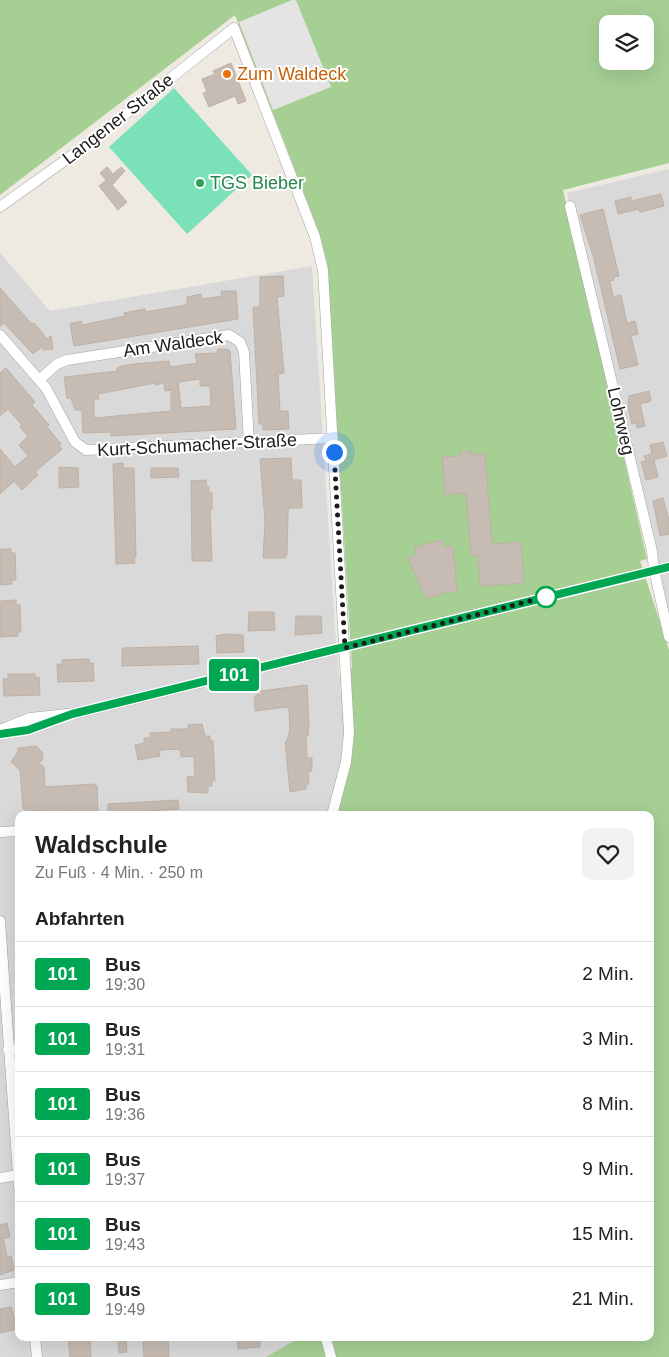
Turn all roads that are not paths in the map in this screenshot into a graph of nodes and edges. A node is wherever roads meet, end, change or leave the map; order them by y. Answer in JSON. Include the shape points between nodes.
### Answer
{"nodes":[{"id":1,"x":570,"y":206,"type":"dead end"},
{"id":2,"x":0,"y":207,"type":"edge"},
{"id":3,"x":0,"y":335,"type":"edge"},
{"id":4,"x":39,"y":380,"type":"junction"},
{"id":5,"x":333,"y":438,"type":"junction"},
{"id":6,"x":248,"y":443,"type":"junction"},
{"id":7,"x":669,"y":567,"type":"edge"},
{"id":8,"x":654,"y":570,"type":"junction"},
{"id":9,"x":669,"y":637,"type":"edge"},
{"id":10,"x":345,"y":648,"type":"junction"},
{"id":11,"x":72,"y":714,"type":"junction"},
{"id":12,"x":0,"y":730,"type":"edge"},
{"id":13,"x":0,"y":734,"type":"edge"},
{"id":14,"x":333,"y":811,"type":"edge"},
{"id":15,"x":15,"y":831,"type":"edge"},
{"id":16,"x":0,"y":832,"type":"edge"},
{"id":17,"x":0,"y":922,"type":"edge"},
{"id":18,"x":2,"y":992,"type":"edge"},
{"id":19,"x":13,"y":1049,"type":"edge"},
{"id":20,"x":5,"y":1089,"type":"edge"},
{"id":21,"x":15,"y":1155,"type":"edge"},
{"id":22,"x":15,"y":1176,"type":"edge"},
{"id":23,"x":0,"y":1178,"type":"edge"},
{"id":24,"x":15,"y":1283,"type":"edge"},
{"id":25,"x":0,"y":1286,"type":"edge"},
{"id":26,"x":35,"y":1341,"type":"edge"},
{"id":27,"x":327,"y":1341,"type":"edge"},
{"id":28,"x":37,"y":1357,"type":"edge"},
{"id":29,"x":331,"y":1357,"type":"edge"}],
"edges":[{"from":1,"to":8,"type":"street","name":"Lohrweg"},
{"from":2,"to":5,"type":"street","name":"Langener Straße","via":[[85,146],[234,28],[320,250]]},
{"from":3,"to":4,"type":"street","name":"Kurt-Schumacher-Straße"},
{"from":4,"to":6,"type":"street","name":"Kurt-Schumacher-Straße","via":[[55,402],[75,442],[86,450]]},
{"from":4,"to":6,"type":"street","name":"Am Waldeck","via":[[57,364],[67,360],[228,335],[240,342],[244,352]]},
{"from":5,"to":6,"type":"street","name":"Kurt-Schumacher-Straße"},
{"from":5,"to":10,"type":"street"},
{"from":7,"to":8,"type":"street"},
{"from":8,"to":9,"type":"street","name":"Lohrweg"},
{"from":8,"to":10,"type":"street"},
{"from":10,"to":11,"type":"street"},
{"from":10,"to":14,"type":"street","via":[[349,742]]},
{"from":11,"to":12,"type":"street","via":[[30,718]]},
{"from":11,"to":13,"type":"street","via":[[28,730]]},
{"from":15,"to":16,"type":"street"},
{"from":17,"to":18,"type":"street"},
{"from":18,"to":19,"type":"street"},
{"from":19,"to":20,"type":"street"},
{"from":20,"to":21,"type":"street"},
{"from":22,"to":23,"type":"street"},
{"from":24,"to":25,"type":"street"},
{"from":26,"to":28,"type":"street"},
{"from":27,"to":29,"type":"street"}]}
